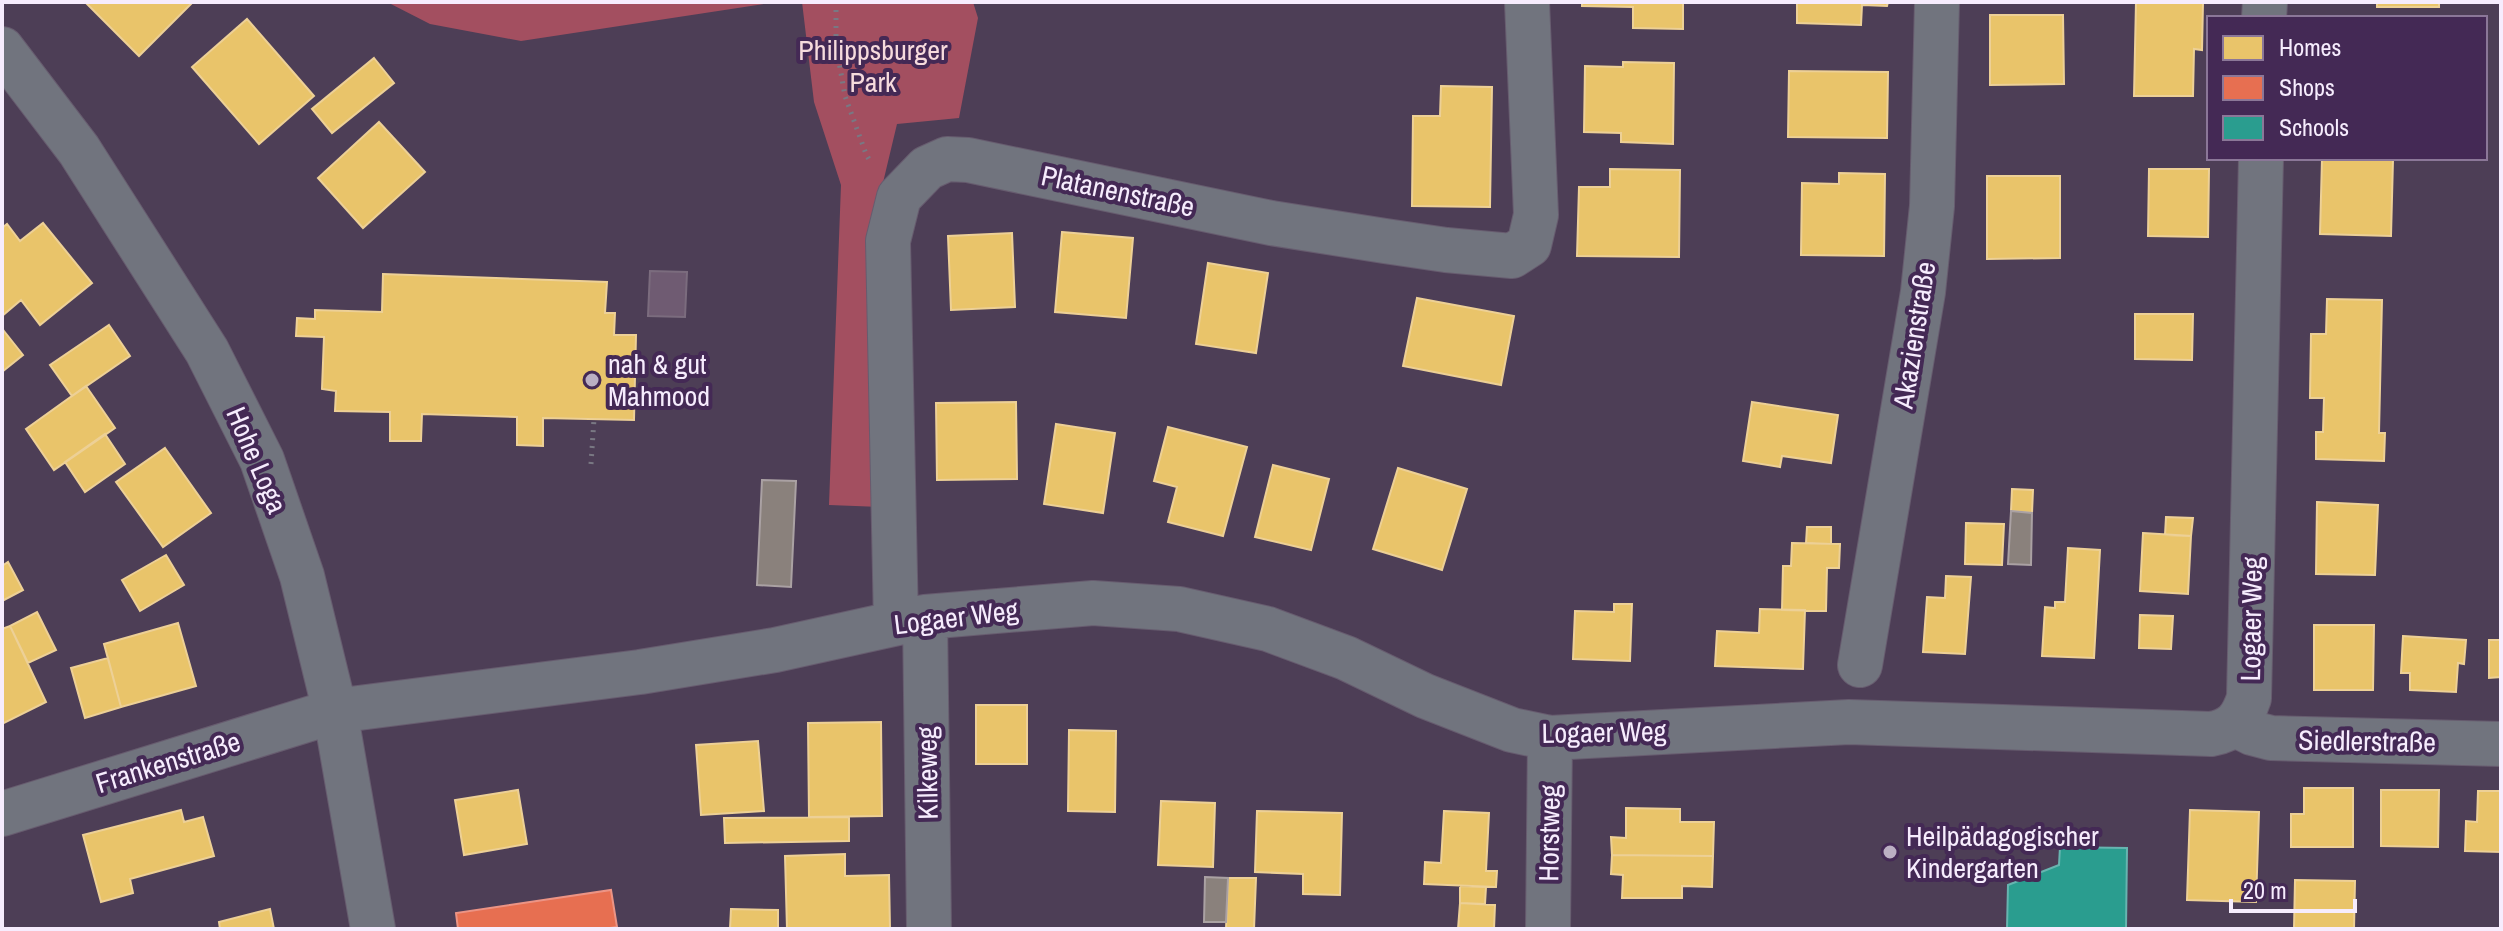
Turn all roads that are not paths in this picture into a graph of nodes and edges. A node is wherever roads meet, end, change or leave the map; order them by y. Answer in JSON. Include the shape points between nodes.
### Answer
{"nodes":[{"id":1,"x":1527,"y":2,"type":"edge"},
{"id":2,"x":1937,"y":2,"type":"edge"},
{"id":3,"x":2,"y":49,"type":"edge"},
{"id":4,"x":2261,"y":160,"type":"edge"},
{"id":5,"x":911,"y":620,"type":"junction"},
{"id":6,"x":1860,"y":665,"type":"dead end"},
{"id":7,"x":335,"y":711,"type":"junction"},
{"id":8,"x":2236,"y":725,"type":"junction"},
{"id":9,"x":1550,"y":738,"type":"junction"},
{"id":10,"x":2501,"y":744,"type":"edge"},
{"id":11,"x":2,"y":814,"type":"edge"},
{"id":12,"x":373,"y":929,"type":"edge"},
{"id":13,"x":929,"y":929,"type":"edge"},
{"id":14,"x":1548,"y":929,"type":"edge"}],
"edges":[{"from":1,"to":5,"type":"street","name":"Platanenstraße","via":[[1536,215],[1529,245],[1512,256],[1271,223],[968,160],[947,159],[927,168],[899,197],[888,241]]},
{"from":2,"to":6,"type":"street","name":"Akazienstraße","via":[[1932,206],[1923,292]]},
{"from":3,"to":7,"type":"street","name":"Hohe Loga","via":[[79,150],[207,351],[248,432],[302,576]]},
{"from":4,"to":8,"type":"street","name":"Logaer Weg","via":[[2249,698]]},
{"from":5,"to":7,"type":"street","name":"Logaer Weg","via":[[640,672]]},
{"from":5,"to":9,"type":"street","name":"Logaer Weg","via":[[1093,603],[1179,609],[1268,629],[1512,730]]},
{"from":5,"to":13,"type":"street","name":"Kilkeweg"},
{"from":7,"to":11,"type":"street","name":"Frankenstraße"},
{"from":7,"to":12,"type":"street","name":"Hohe Loga"},
{"from":8,"to":9,"type":"street","name":"Logaer Weg","via":[[2211,734],[1849,722]]},
{"from":8,"to":10,"type":"street","name":"Siedlerstraße","via":[[2271,738]]},
{"from":9,"to":14,"type":"street","name":"Horstweg"}]}
